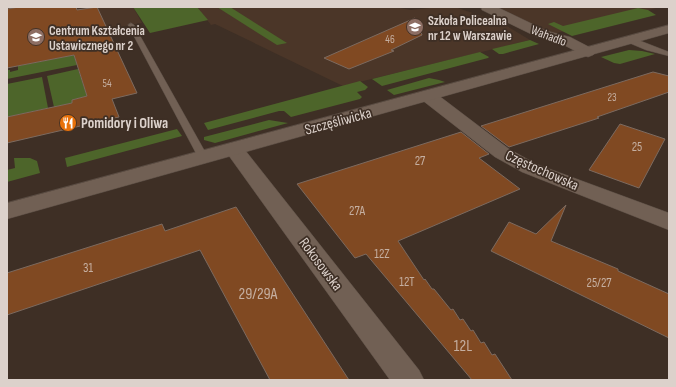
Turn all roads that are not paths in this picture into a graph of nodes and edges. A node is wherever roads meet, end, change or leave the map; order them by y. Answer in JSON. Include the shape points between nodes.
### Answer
{"nodes":[{"id":1,"x":487,"y":7,"type":"edge"},
{"id":2,"x":131,"y":25,"type":"dead end"},
{"id":3,"x":669,"y":30,"type":"edge"},
{"id":4,"x":630,"y":40,"type":"junction"},
{"id":5,"x":588,"y":52,"type":"junction"},
{"id":6,"x":669,"y":54,"type":"edge"},
{"id":7,"x":428,"y":96,"type":"junction"},
{"id":8,"x":234,"y":149,"type":"junction"},
{"id":9,"x":203,"y":157,"type":"junction"},
{"id":10,"x":7,"y":211,"type":"edge"},
{"id":11,"x":669,"y":222,"type":"edge"},
{"id":12,"x":408,"y":380,"type":"edge"}],
"edges":[{"from":1,"to":5,"type":"street","name":"Wahadło","via":[[542,34],[565,40]]},
{"from":2,"to":9,"type":"lane"},
{"from":3,"to":4,"type":"street","name":"Szczęśliwicka"},
{"from":4,"to":5,"type":"street","name":"Szczęśliwicka"},
{"from":4,"to":6,"type":"lane"},
{"from":5,"to":7,"type":"street","name":"Szczęśliwicka"},
{"from":7,"to":8,"type":"street","name":"Szczęśliwicka"},
{"from":7,"to":11,"type":"street","name":"Częstochowska","via":[[514,161]]},
{"from":8,"to":9,"type":"street","name":"Szczęśliwicka"},
{"from":8,"to":12,"type":"street","name":"Rokosowska"},
{"from":9,"to":10,"type":"street","name":"Szczęśliwicka"}]}
